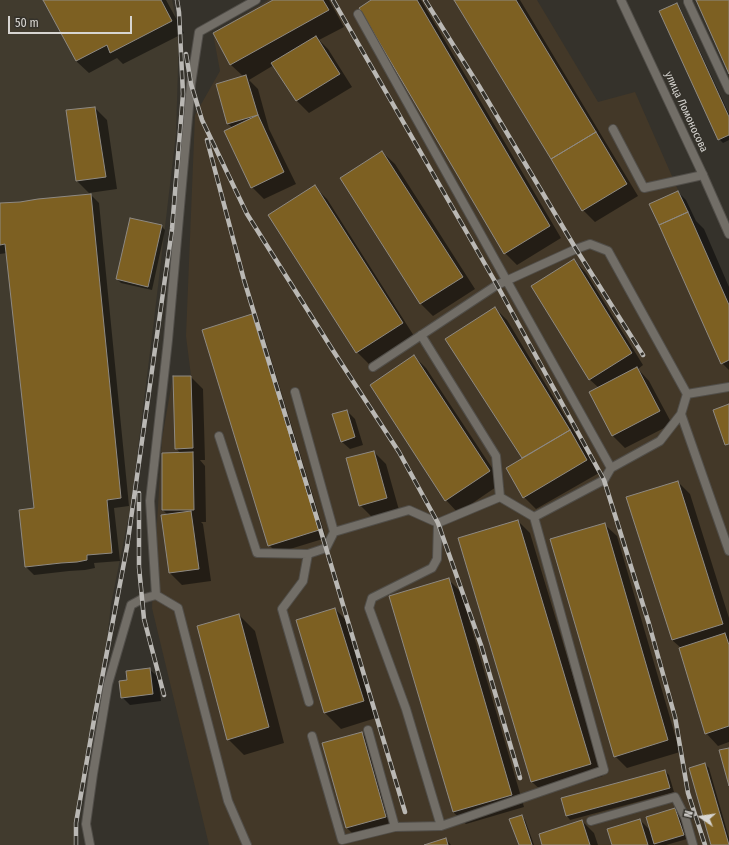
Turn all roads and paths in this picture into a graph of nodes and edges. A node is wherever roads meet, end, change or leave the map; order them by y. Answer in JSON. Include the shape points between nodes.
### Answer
{"nodes":[{"id":1,"x":256,"y":0,"type":"edge"},
{"id":2,"x":621,"y":0,"type":"edge"},
{"id":3,"x":688,"y":0,"type":"edge"},
{"id":4,"x":358,"y":14,"type":"dead end"},
{"id":5,"x":729,"y":90,"type":"edge"},
{"id":6,"x":613,"y":129,"type":"dead end"},
{"id":7,"x":703,"y":175,"type":"junction"},
{"id":8,"x":729,"y":234,"type":"edge"},
{"id":9,"x":507,"y":280,"type":"junction"},
{"id":10,"x":421,"y":335,"type":"junction"},
{"id":11,"x":373,"y":367,"type":"dead end"},
{"id":12,"x":729,"y":387,"type":"edge"},
{"id":13,"x":295,"y":392,"type":"dead end"},
{"id":14,"x":687,"y":394,"type":"junction"},
{"id":15,"x":681,"y":414,"type":"junction"},
{"id":16,"x":219,"y":436,"type":"dead end"},
{"id":17,"x":611,"y":468,"type":"junction"},
{"id":18,"x":500,"y":497,"type":"junction"},
{"id":19,"x":534,"y":517,"type":"junction"},
{"id":20,"x":438,"y":523,"type":"junction"},
{"id":21,"x":334,"y":532,"type":"junction"},
{"id":22,"x":729,"y":551,"type":"edge"},
{"id":23,"x":308,"y":554,"type":"junction"},
{"id":24,"x":156,"y":595,"type":"junction"},
{"id":25,"x":309,"y":702,"type":"dead end"},
{"id":26,"x":368,"y":730,"type":"dead end"},
{"id":27,"x":312,"y":736,"type":"dead end"},
{"id":28,"x":591,"y":820,"type":"dead end"},
{"id":29,"x":441,"y":826,"type":"junction"},
{"id":30,"x":395,"y":827,"type":"junction"},
{"id":31,"x":90,"y":845,"type":"edge"},
{"id":32,"x":247,"y":845,"type":"edge"},
{"id":33,"x":693,"y":845,"type":"edge"}],
"edges":[{"from":1,"to":24,"type":"street","via":[[199,32],[191,84],[168,340],[150,501]]},
{"from":2,"to":7,"type":"street","name":"улица Ломоносова"},
{"from":3,"to":5,"type":"street"},
{"from":4,"to":9,"type":"street"},
{"from":6,"to":7,"type":"street","via":[[644,188]]},
{"from":7,"to":8,"type":"street","name":"улица Ломоносова"},
{"from":9,"to":10,"type":"street"},
{"from":9,"to":14,"type":"street","via":[[590,244],[608,251]]},
{"from":9,"to":17,"type":"street"},
{"from":10,"to":11,"type":"street"},
{"from":10,"to":18,"type":"street","via":[[496,456]]},
{"from":12,"to":14,"type":"street"},
{"from":13,"to":21,"type":"street"},
{"from":14,"to":15,"type":"street"},
{"from":15,"to":17,"type":"street","via":[[660,441]]},
{"from":15,"to":22,"type":"street"},
{"from":16,"to":23,"type":"street","via":[[257,553]]},
{"from":17,"to":19,"type":"street","via":[[604,480]]},
{"from":18,"to":19,"type":"street"},
{"from":18,"to":20,"type":"street"},
{"from":19,"to":29,"type":"street","via":[[604,770]]},
{"from":20,"to":21,"type":"street","via":[[409,510]]},
{"from":20,"to":29,"type":"street","via":[[437,559],[432,568],[372,598],[369,608],[406,709]]},
{"from":21,"to":23,"type":"street","via":[[326,548]]},
{"from":23,"to":25,"type":"street","via":[[303,581],[282,609]]},
{"from":24,"to":31,"type":"street","via":[[142,598],[131,605],[108,684],[86,824]]},
{"from":24,"to":32,"type":"street","via":[[178,608],[228,801]]},
{"from":26,"to":30,"type":"street"},
{"from":27,"to":30,"type":"street","via":[[342,840]]},
{"from":28,"to":33,"type":"street","via":[[675,797],[685,817]]},
{"from":29,"to":30,"type":"street"}]}
